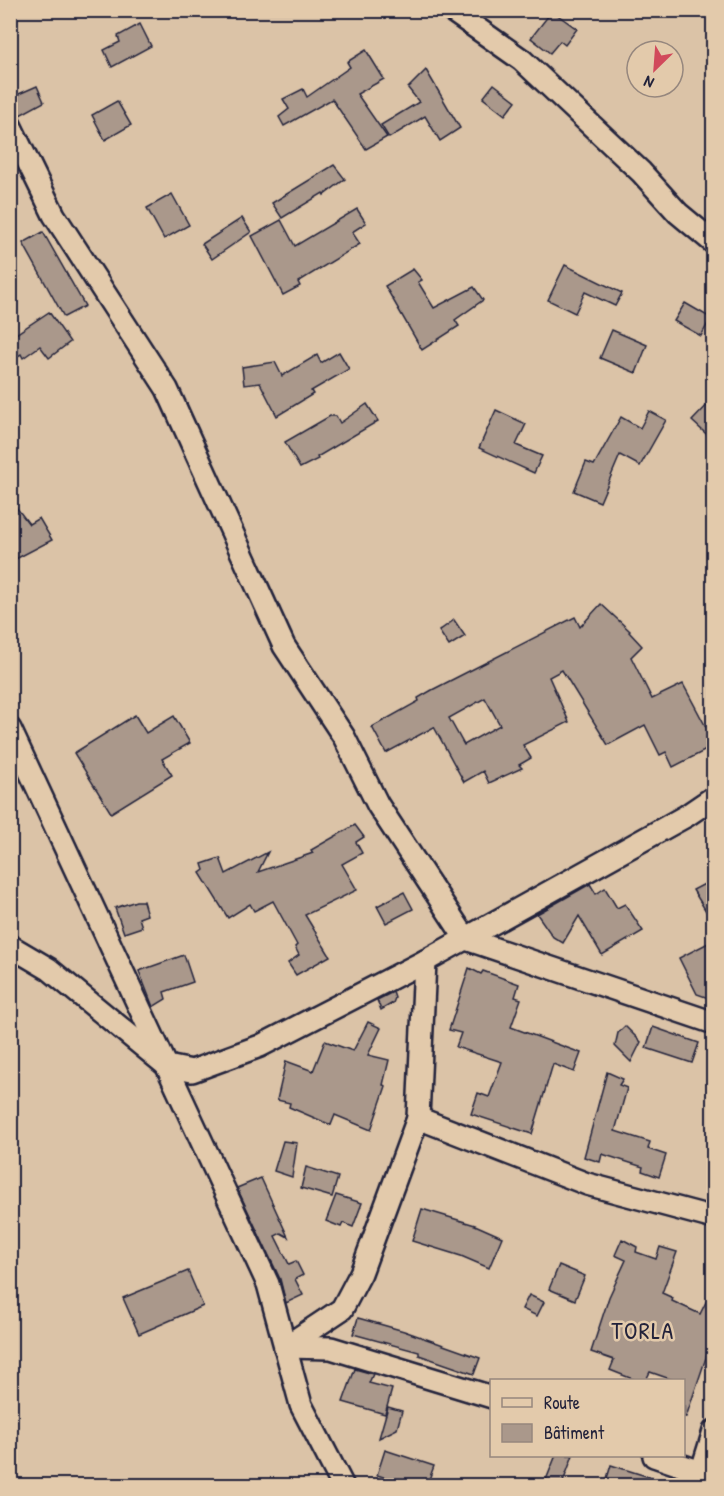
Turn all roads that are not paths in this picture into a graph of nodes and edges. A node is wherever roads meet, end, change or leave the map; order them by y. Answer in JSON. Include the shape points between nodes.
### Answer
{"nodes":[{"id":1,"x":451,"y":10,"type":"edge"},
{"id":2,"x":10,"y":125,"type":"edge"},
{"id":3,"x":714,"y":243,"type":"edge"},
{"id":4,"x":10,"y":729,"type":"edge"},
{"id":5,"x":714,"y":797,"type":"edge"},
{"id":6,"x":466,"y":939,"type":"junction"},
{"id":7,"x":10,"y":946,"type":"edge"},
{"id":8,"x":425,"y":961,"type":"junction"},
{"id":9,"x":714,"y":1023,"type":"edge"},
{"id":10,"x":167,"y":1066,"type":"junction"},
{"id":11,"x":418,"y":1118,"type":"junction"},
{"id":12,"x":714,"y":1218,"type":"edge"},
{"id":13,"x":285,"y":1347,"type":"junction"},
{"id":14,"x":490,"y":1396,"type":"edge"},
{"id":15,"x":714,"y":1431,"type":"edge"},
{"id":16,"x":658,"y":1457,"type":"edge"},
{"id":17,"x":699,"y":1479,"type":"edge"},
{"id":18,"x":344,"y":1485,"type":"edge"}],
"edges":[{"from":1,"to":3,"type":"street","via":[[522,60],[641,172],[678,213]]},
{"from":2,"to":6,"type":"street","via":[[54,215],[167,389],[284,646],[344,737],[378,805]]},
{"from":4,"to":10,"type":"street"},
{"from":5,"to":6,"type":"street"},
{"from":6,"to":8,"type":"street"},
{"from":6,"to":9,"type":"street"},
{"from":7,"to":10,"type":"street","via":[[49,969]]},
{"from":8,"to":10,"type":"street","via":[[260,1046],[192,1071]]},
{"from":8,"to":11,"type":"street"},
{"from":10,"to":13,"type":"street","via":[[268,1284]]},
{"from":11,"to":12,"type":"street","via":[[587,1184]]},
{"from":11,"to":13,"type":"street","via":[[361,1273],[342,1309]]},
{"from":13,"to":14,"type":"street","via":[[331,1348]]},
{"from":13,"to":18,"type":"street","via":[[301,1405]]},
{"from":15,"to":17,"type":"street"},
{"from":16,"to":17,"type":"street"}]}
